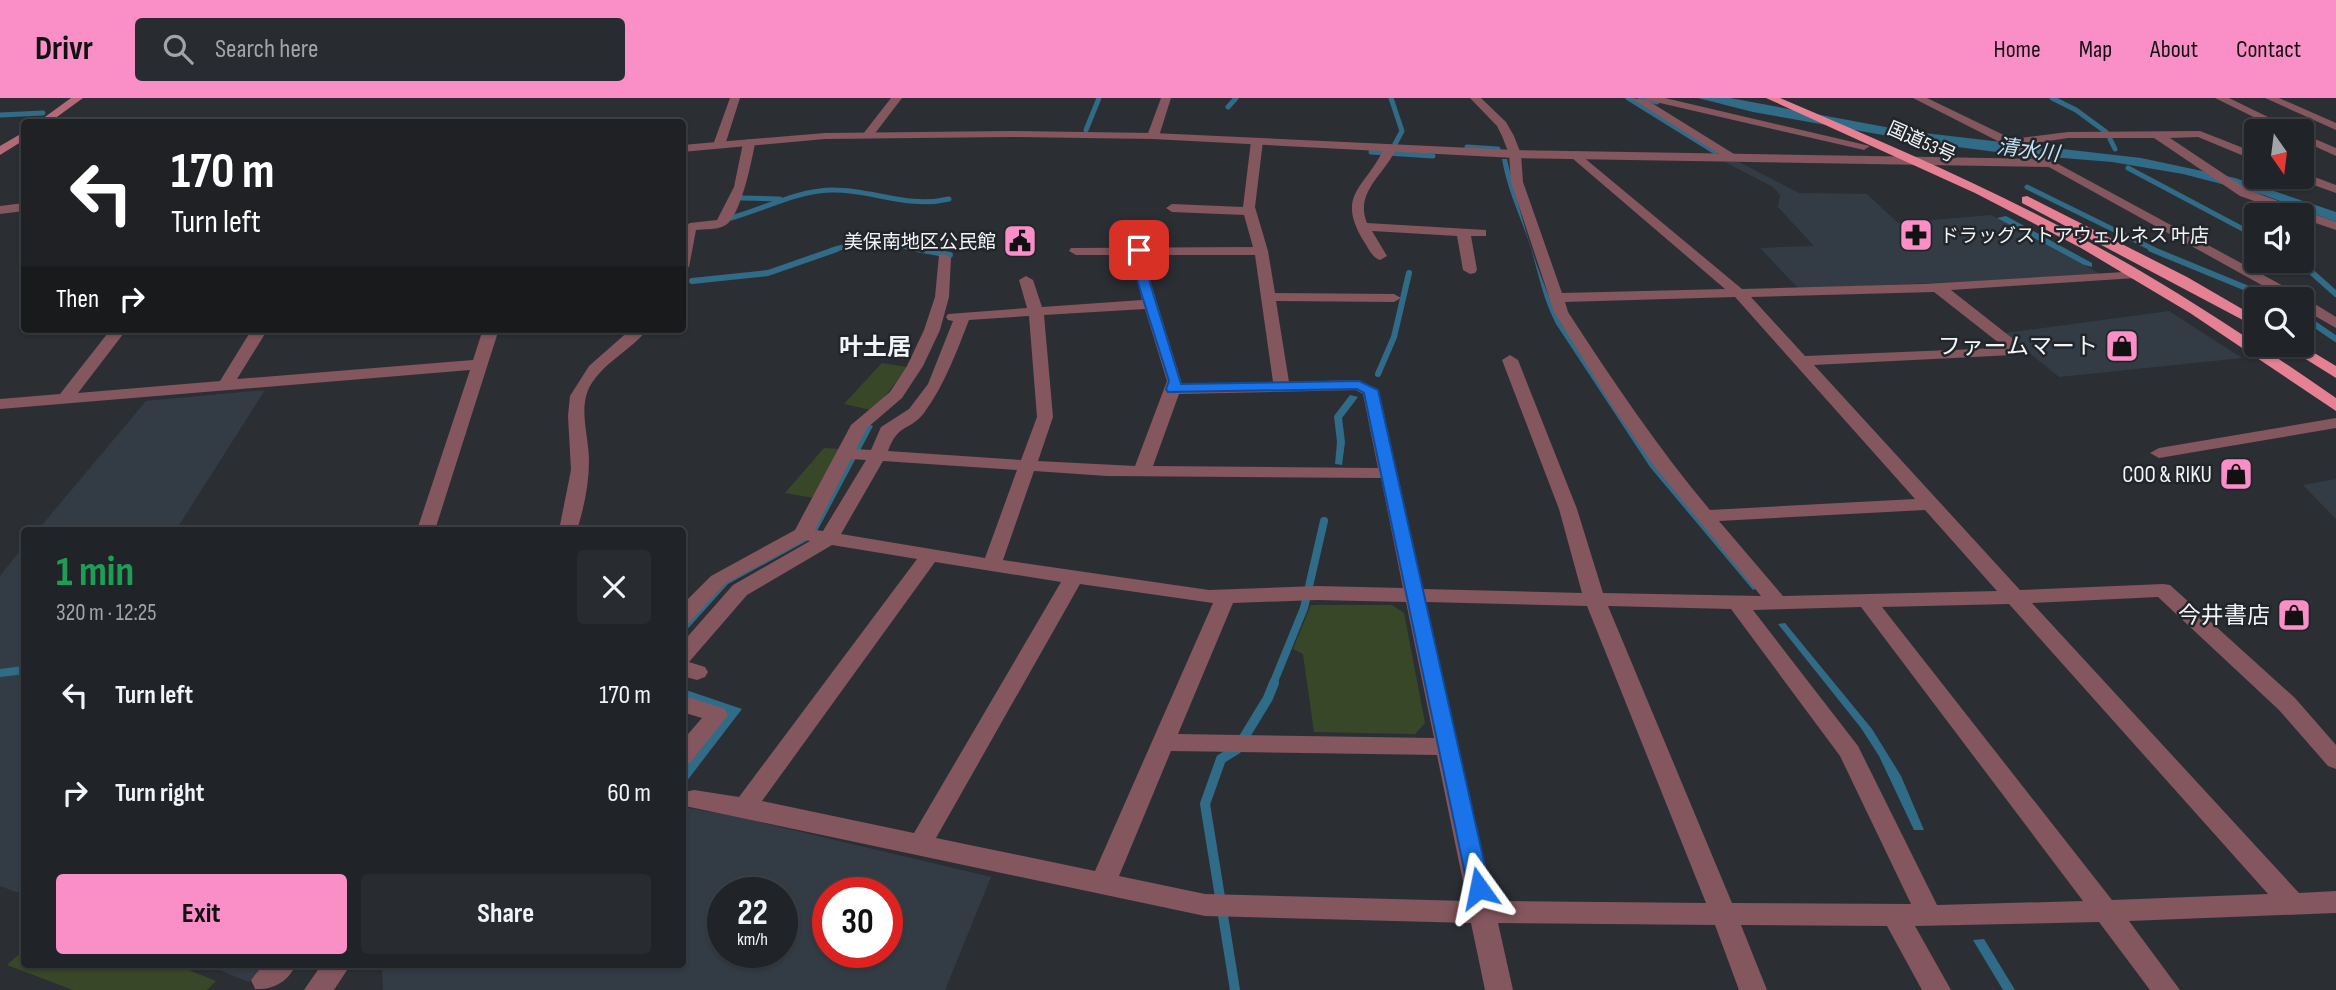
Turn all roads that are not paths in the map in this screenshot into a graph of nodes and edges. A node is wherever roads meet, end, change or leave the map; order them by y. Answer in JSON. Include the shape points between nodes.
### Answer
{"nodes":[{"id":1,"x":78,"y":98,"type":"edge"},
{"id":2,"x":736,"y":98,"type":"edge"},
{"id":3,"x":897,"y":98,"type":"edge"},
{"id":4,"x":1166,"y":98,"type":"edge"},
{"id":5,"x":1475,"y":98,"type":"edge"},
{"id":6,"x":1636,"y":98,"type":"edge"},
{"id":7,"x":1651,"y":98,"type":"edge"},
{"id":8,"x":1771,"y":98,"type":"edge"},
{"id":9,"x":1918,"y":98,"type":"edge"},
{"id":10,"x":2220,"y":98,"type":"edge"},
{"id":11,"x":2270,"y":98,"type":"edge"},
{"id":12,"x":1800,"y":104,"type":"edge"},
{"id":13,"x":47,"y":119,"type":"edge"},
{"id":14,"x":2265,"y":119,"type":"edge"},
{"id":15,"x":1843,"y":123,"type":"junction"},
{"id":16,"x":2336,"y":129,"type":"edge"},
{"id":17,"x":2314,"y":132,"type":"edge"},
{"id":18,"x":869,"y":134,"type":"junction"},
{"id":19,"x":2158,"y":135,"type":"junction"},
{"id":20,"x":1153,"y":136,"type":"junction"},
{"id":21,"x":21,"y":137,"type":"edge"},
{"id":22,"x":1257,"y":141,"type":"junction"},
{"id":23,"x":2314,"y":141,"type":"edge"},
{"id":24,"x":749,"y":143,"type":"junction"},
{"id":25,"x":2010,"y":143,"type":"junction"},
{"id":26,"x":719,"y":145,"type":"junction"},
{"id":27,"x":1864,"y":146,"type":"dead end"},
{"id":28,"x":1390,"y":148,"type":"junction"},
{"id":29,"x":686,"y":149,"type":"edge"},
{"id":30,"x":0,"y":151,"type":"edge"},
{"id":31,"x":2244,"y":152,"type":"edge"},
{"id":32,"x":2336,"y":152,"type":"edge"},
{"id":33,"x":1515,"y":154,"type":"junction"},
{"id":34,"x":1576,"y":155,"type":"junction"},
{"id":35,"x":1730,"y":157,"type":"junction"},
{"id":36,"x":1916,"y":161,"type":"junction"},
{"id":37,"x":1949,"y":162,"type":"junction"},
{"id":38,"x":2050,"y":163,"type":"junction"},
{"id":39,"x":2314,"y":181,"type":"edge"},
{"id":40,"x":2336,"y":189,"type":"edge"},
{"id":41,"x":21,"y":208,"type":"edge"},
{"id":42,"x":1172,"y":208,"type":"dead end"},
{"id":43,"x":0,"y":210,"type":"edge"},
{"id":44,"x":1250,"y":211,"type":"junction"},
{"id":45,"x":2336,"y":226,"type":"edge"},
{"id":46,"x":1364,"y":227,"type":"junction"},
{"id":47,"x":1463,"y":232,"type":"junction"},
{"id":48,"x":1481,"y":233,"type":"dead end"},
{"id":49,"x":686,"y":247,"type":"edge"},
{"id":50,"x":1139,"y":250,"type":"junction"},
{"id":51,"x":1076,"y":251,"type":"dead end"},
{"id":52,"x":1261,"y":251,"type":"junction"},
{"id":53,"x":1380,"y":256,"type":"dead end"},
{"id":54,"x":944,"y":258,"type":"dead end"},
{"id":55,"x":1470,"y":270,"type":"dead end"},
{"id":56,"x":2136,"y":274,"type":"junction"},
{"id":57,"x":1026,"y":280,"type":"dead end"},
{"id":58,"x":1937,"y":287,"type":"junction"},
{"id":59,"x":2275,"y":287,"type":"edge"},
{"id":60,"x":1741,"y":295,"type":"junction"},
{"id":61,"x":1269,"y":297,"type":"junction"},
{"id":62,"x":1394,"y":298,"type":"dead end"},
{"id":63,"x":1555,"y":298,"type":"junction"},
{"id":64,"x":1151,"y":304,"type":"junction"},
{"id":65,"x":2314,"y":309,"type":"edge"},
{"id":66,"x":1036,"y":312,"type":"junction"},
{"id":67,"x":963,"y":316,"type":"junction"},
{"id":68,"x":2244,"y":316,"type":"edge"},
{"id":69,"x":935,"y":318,"type":"junction"},
{"id":70,"x":2336,"y":323,"type":"edge"},
{"id":71,"x":116,"y":333,"type":"edge"},
{"id":72,"x":258,"y":333,"type":"edge"},
{"id":73,"x":490,"y":333,"type":"edge"},
{"id":74,"x":636,"y":333,"type":"edge"},
{"id":75,"x":2310,"y":357,"type":"edge"},
{"id":76,"x":1510,"y":360,"type":"dead end"},
{"id":77,"x":1803,"y":361,"type":"junction"},
{"id":78,"x":479,"y":364,"type":"junction"},
{"id":79,"x":2336,"y":373,"type":"edge"},
{"id":80,"x":225,"y":386,"type":"junction"},
{"id":81,"x":1282,"y":386,"type":"junction"},
{"id":82,"x":1173,"y":389,"type":"junction"},
{"id":83,"x":65,"y":398,"type":"junction"},
{"id":84,"x":0,"y":404,"type":"edge"},
{"id":85,"x":2336,"y":406,"type":"edge"},
{"id":86,"x":2336,"y":423,"type":"edge"},
{"id":87,"x":844,"y":453,"type":"junction"},
{"id":88,"x":2159,"y":453,"type":"dead end"},
{"id":89,"x":877,"y":456,"type":"junction"},
{"id":90,"x":1026,"y":467,"type":"junction"},
{"id":91,"x":1142,"y":471,"type":"junction"},
{"id":92,"x":1389,"y":473,"type":"junction"},
{"id":93,"x":1930,"y":504,"type":"junction"},
{"id":94,"x":1705,"y":516,"type":"junction"},
{"id":95,"x":427,"y":527,"type":"edge"},
{"id":96,"x":569,"y":527,"type":"edge"},
{"id":97,"x":803,"y":534,"type":"junction"},
{"id":98,"x":829,"y":538,"type":"junction"},
{"id":99,"x":931,"y":554,"type":"junction"},
{"id":100,"x":992,"y":565,"type":"junction"},
{"id":101,"x":1074,"y":577,"type":"junction"},
{"id":102,"x":1415,"y":595,"type":"junction"},
{"id":103,"x":1226,"y":596,"type":"junction"},
{"id":104,"x":2013,"y":597,"type":"junction"},
{"id":105,"x":1594,"y":598,"type":"junction"},
{"id":106,"x":1866,"y":600,"type":"junction"},
{"id":107,"x":1777,"y":602,"type":"junction"},
{"id":108,"x":1737,"y":603,"type":"junction"},
{"id":109,"x":686,"y":614,"type":"edge"},
{"id":110,"x":687,"y":665,"type":"edge"},
{"id":111,"x":686,"y":704,"type":"edge"},
{"id":112,"x":1163,"y":742,"type":"junction"},
{"id":113,"x":1448,"y":747,"type":"junction"},
{"id":114,"x":686,"y":752,"type":"edge"},
{"id":115,"x":2336,"y":760,"type":"edge"},
{"id":116,"x":694,"y":799,"type":"dead end"},
{"id":117,"x":745,"y":807,"type":"junction"},
{"id":118,"x":919,"y":846,"type":"junction"},
{"id":119,"x":1102,"y":885,"type":"junction"},
{"id":120,"x":2292,"y":902,"type":"junction"},
{"id":121,"x":2336,"y":902,"type":"edge"},
{"id":122,"x":2104,"y":910,"type":"junction"},
{"id":123,"x":1484,"y":912,"type":"junction"},
{"id":124,"x":1723,"y":912,"type":"junction"},
{"id":125,"x":1894,"y":915,"type":"junction"},
{"id":126,"x":1929,"y":915,"type":"junction"},
{"id":127,"x":335,"y":968,"type":"edge"},
{"id":128,"x":318,"y":990,"type":"edge"},
{"id":129,"x":1499,"y":990,"type":"edge"},
{"id":130,"x":1753,"y":990,"type":"edge"},
{"id":131,"x":1937,"y":990,"type":"edge"},
{"id":132,"x":2166,"y":990,"type":"edge"}],
"edges":[{"from":1,"to":13,"type":"main road"},
{"from":2,"to":26,"type":"street"},
{"from":3,"to":18,"type":"street"},
{"from":4,"to":20,"type":"street"},
{"from":5,"to":33,"type":"street","via":[[1502,124]]},
{"from":6,"to":35,"type":"street"},
{"from":7,"to":27,"type":"street"},
{"from":8,"to":12,"type":"highway","name":"国道53号"},
{"from":9,"to":25,"type":"street"},
{"from":10,"to":14,"type":"street"},
{"from":11,"to":16,"type":"street"},
{"from":12,"to":15,"type":"highway","name":"国道53号"},
{"from":15,"to":36,"type":"highway","name":"国道53号"},
{"from":15,"to":37,"type":"highway","name":"国道53号","via":[[1886,135]]},
{"from":16,"to":17,"type":"street"},
{"from":18,"to":20,"type":"street"},
{"from":18,"to":24,"type":"street"},
{"from":19,"to":25,"type":"street","via":[[2068,135]]},
{"from":19,"to":31,"type":"street","via":[[2200,134]]},
{"from":19,"to":45,"type":"street","via":[[2244,193]]},
{"from":20,"to":22,"type":"street"},
{"from":21,"to":30,"type":"main road"},
{"from":22,"to":28,"type":"street"},
{"from":22,"to":44,"type":"street"},
{"from":23,"to":32,"type":"street"},
{"from":24,"to":26,"type":"street"},
{"from":24,"to":49,"type":"street","via":[[737,197],[722,223],[690,227]]},
{"from":25,"to":38,"type":"street"},
{"from":26,"to":29,"type":"street"},
{"from":28,"to":33,"type":"street"},
{"from":28,"to":46,"type":"street","via":[[1355,203]]},
{"from":33,"to":34,"type":"street"},
{"from":33,"to":63,"type":"street","via":[[1517,182]]},
{"from":34,"to":35,"type":"street"},
{"from":34,"to":60,"type":"street"},
{"from":35,"to":36,"type":"street"},
{"from":36,"to":37,"type":"street"},
{"from":36,"to":56,"type":"highway","name":"国道53号","via":[[2049,225]]},
{"from":37,"to":38,"type":"street"},
{"from":37,"to":68,"type":"highway","name":"国道53号","via":[[2081,226]]},
{"from":38,"to":59,"type":"street"},
{"from":39,"to":40,"type":"street"},
{"from":41,"to":43,"type":"street"},
{"from":42,"to":44,"type":"street"},
{"from":44,"to":52,"type":"street"},
{"from":46,"to":47,"type":"street"},
{"from":46,"to":53,"type":"street"},
{"from":47,"to":48,"type":"street"},
{"from":47,"to":55,"type":"street"},
{"from":50,"to":51,"type":"street"},
{"from":50,"to":52,"type":"street"},
{"from":50,"to":64,"type":"street"},
{"from":52,"to":61,"type":"street"},
{"from":54,"to":69,"type":"street","via":[[943,289]]},
{"from":56,"to":58,"type":"street"},
{"from":56,"to":85,"type":"highway","name":"国道53号","via":[[2200,312]]},
{"from":57,"to":66,"type":"street"},
{"from":58,"to":60,"type":"street"},
{"from":58,"to":77,"type":"street","via":[[2007,341],[2007,352]]},
{"from":60,"to":63,"type":"street"},
{"from":60,"to":77,"type":"street"},
{"from":61,"to":62,"type":"street"},
{"from":61,"to":81,"type":"street"},
{"from":63,"to":94,"type":"street","via":[[1622,409]]},
{"from":64,"to":66,"type":"street"},
{"from":64,"to":82,"type":"street","via":[[1175,381]]},
{"from":65,"to":70,"type":"street"},
{"from":66,"to":67,"type":"street"},
{"from":66,"to":90,"type":"street","via":[[1045,416]]},
{"from":67,"to":69,"type":"street"},
{"from":67,"to":89,"type":"street","via":[[936,384],[915,413],[887,431]]},
{"from":69,"to":87,"type":"street","via":[[907,379],[860,425]]},
{"from":71,"to":83,"type":"street"},
{"from":72,"to":80,"type":"street"},
{"from":73,"to":78,"type":"street"},
{"from":74,"to":96,"type":"street","via":[[586,381],[578,395],[580,471]]},
{"from":75,"to":79,"type":"highway"},
{"from":76,"to":105,"type":"street","via":[[1568,509]]},
{"from":77,"to":93,"type":"street"},
{"from":78,"to":80,"type":"street"},
{"from":78,"to":95,"type":"street"},
{"from":80,"to":83,"type":"street"},
{"from":81,"to":82,"type":"street"},
{"from":81,"to":92,"type":"street","via":[[1359,385],[1371,390]]},
{"from":82,"to":91,"type":"street"},
{"from":83,"to":84,"type":"street"},
{"from":86,"to":88,"type":"street"},
{"from":87,"to":89,"type":"street"},
{"from":87,"to":97,"type":"street"},
{"from":89,"to":90,"type":"street"},
{"from":89,"to":98,"type":"street"},
{"from":90,"to":91,"type":"street"},
{"from":90,"to":100,"type":"street"},
{"from":91,"to":92,"type":"street"},
{"from":92,"to":102,"type":"street"},
{"from":93,"to":94,"type":"street"},
{"from":93,"to":104,"type":"street"},
{"from":94,"to":107,"type":"street"},
{"from":97,"to":98,"type":"street"},
{"from":97,"to":109,"type":"street","via":[[718,580]]},
{"from":98,"to":99,"type":"street"},
{"from":98,"to":110,"type":"street","via":[[740,590]]},
{"from":99,"to":100,"type":"street"},
{"from":99,"to":117,"type":"street"},
{"from":100,"to":101,"type":"street"},
{"from":101,"to":103,"type":"street"},
{"from":101,"to":118,"type":"street"},
{"from":102,"to":103,"type":"street"},
{"from":102,"to":105,"type":"street"},
{"from":102,"to":113,"type":"street"},
{"from":103,"to":112,"type":"street"},
{"from":104,"to":106,"type":"street"},
{"from":104,"to":115,"type":"street","via":[[2163,590],[2287,704]]},
{"from":104,"to":120,"type":"street"},
{"from":105,"to":108,"type":"street"},
{"from":105,"to":124,"type":"street"},
{"from":106,"to":107,"type":"street"},
{"from":106,"to":122,"type":"street"},
{"from":107,"to":108,"type":"street"},
{"from":108,"to":126,"type":"street","via":[[1850,751]]},
{"from":111,"to":114,"type":"street","via":[[717,715]]},
{"from":112,"to":113,"type":"street"},
{"from":112,"to":119,"type":"street"},
{"from":113,"to":123,"type":"street"},
{"from":116,"to":117,"type":"street"},
{"from":117,"to":118,"type":"street"},
{"from":118,"to":119,"type":"street"},
{"from":119,"to":123,"type":"street","via":[[1205,905]]},
{"from":120,"to":121,"type":"street"},
{"from":120,"to":122,"type":"street"},
{"from":122,"to":126,"type":"street"},
{"from":122,"to":132,"type":"street"},
{"from":123,"to":124,"type":"street"},
{"from":123,"to":129,"type":"street"},
{"from":124,"to":125,"type":"street"},
{"from":124,"to":130,"type":"street"},
{"from":125,"to":126,"type":"street"},
{"from":125,"to":131,"type":"street"},
{"from":127,"to":128,"type":"street"}]}
